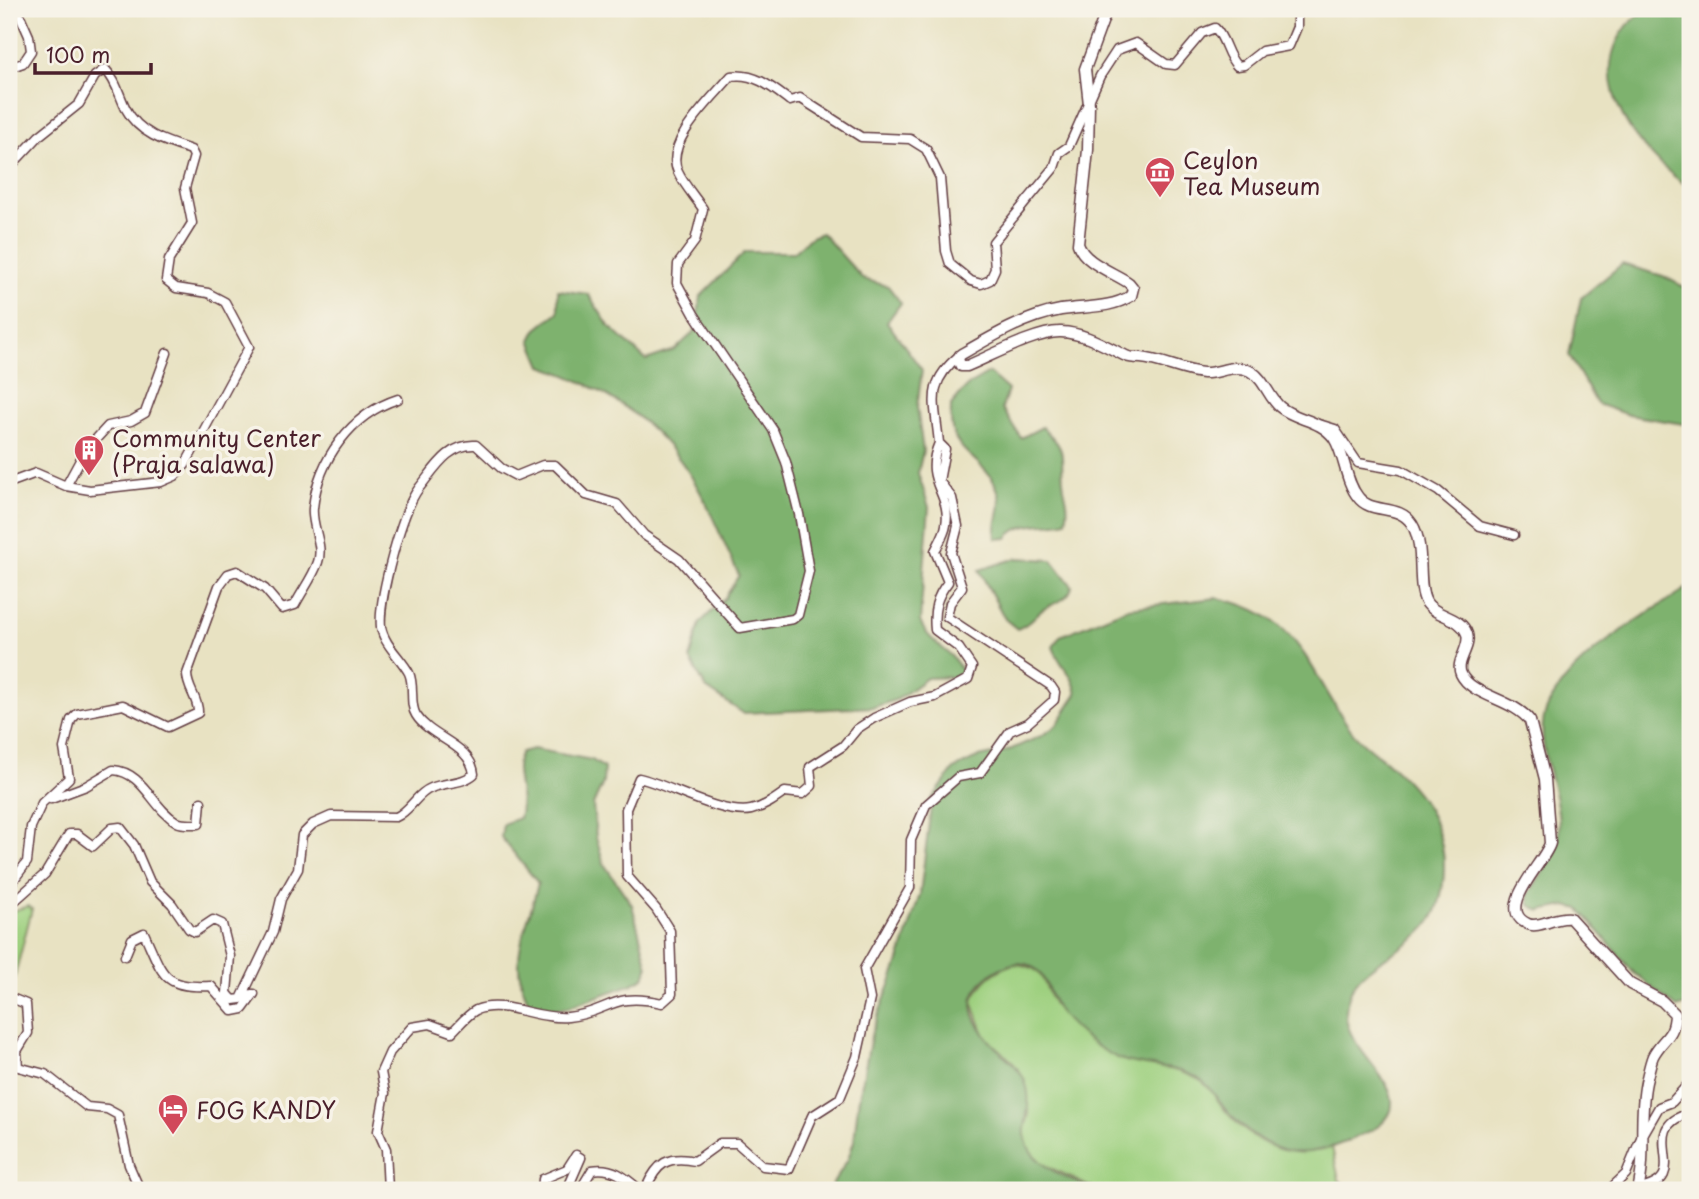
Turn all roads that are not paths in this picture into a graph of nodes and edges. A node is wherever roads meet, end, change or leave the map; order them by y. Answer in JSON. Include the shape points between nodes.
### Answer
{"nodes":[{"id":1,"x":17,"y":9,"type":"edge"},
{"id":2,"x":1107,"y":9,"type":"edge"},
{"id":3,"x":1297,"y":9,"type":"edge"},
{"id":4,"x":9,"y":68,"type":"edge"},
{"id":5,"x":1089,"y":104,"type":"junction"},
{"id":6,"x":9,"y":168,"type":"edge"},
{"id":7,"x":167,"y":353,"type":"dead end"},
{"id":8,"x":960,"y":355,"type":"junction"},
{"id":9,"x":398,"y":399,"type":"dead end"},
{"id":10,"x":1319,"y":424,"type":"junction"},
{"id":11,"x":939,"y":443,"type":"junction"},
{"id":12,"x":9,"y":483,"type":"edge"},
{"id":13,"x":66,"y":486,"type":"junction"},
{"id":14,"x":1514,"y":535,"type":"dead end"},
{"id":15,"x":201,"y":802,"type":"dead end"},
{"id":16,"x":42,"y":803,"type":"junction"},
{"id":17,"x":9,"y":886,"type":"edge"},
{"id":18,"x":9,"y":906,"type":"edge"},
{"id":19,"x":125,"y":956,"type":"dead end"},
{"id":20,"x":244,"y":995,"type":"junction"},
{"id":21,"x":9,"y":997,"type":"edge"},
{"id":22,"x":1690,"y":1082,"type":"edge"},
{"id":23,"x":1690,"y":1113,"type":"edge"},
{"id":24,"x":1640,"y":1140,"type":"junction"},
{"id":25,"x":1676,"y":1146,"type":"dead end"},
{"id":26,"x":1666,"y":1186,"type":"dead end"},
{"id":27,"x":1638,"y":1189,"type":"edge"},
{"id":28,"x":140,"y":1190,"type":"edge"},
{"id":29,"x":388,"y":1190,"type":"edge"},
{"id":30,"x":542,"y":1190,"type":"edge"},
{"id":31,"x":567,"y":1190,"type":"edge"},
{"id":32,"x":580,"y":1190,"type":"edge"},
{"id":33,"x":1609,"y":1190,"type":"edge"}],
"edges":[{"from":1,"to":4,"type":"street","via":[[31,51],[23,63]]},
{"from":2,"to":5,"type":"street","via":[[1085,69]]},
{"from":3,"to":5,"type":"street","via":[[1297,27],[1289,46],[1262,51],[1244,65],[1231,61],[1215,27],[1202,33],[1175,65],[1166,64],[1136,43],[1126,45],[1117,50],[1100,76]]},
{"from":5,"to":8,"type":"street","via":[[1078,244],[1087,259],[1129,283],[1133,288],[1130,296],[1096,307],[1059,310],[1001,332]]},
{"from":5,"to":20,"type":"street","via":[[1054,168],[993,242],[995,269],[990,280],[981,284],[950,264],[940,178],[926,149],[910,139],[861,137],[800,98],[790,101],[759,80],[742,74],[731,76],[680,137],[675,153],[677,170],[703,209],[695,241],[678,264],[677,282],[773,430],[786,462],[808,571],[798,615],[740,628],[679,559],[644,535],[617,504],[586,495],[555,465],[516,476],[475,445],[461,446],[444,456],[414,494],[398,532],[381,628],[409,673],[415,714],[468,756],[474,774],[468,780],[429,789],[397,817],[331,817],[313,824],[302,835],[298,869],[281,899],[273,932]]},
{"from":6,"to":13,"type":"street","via":[[79,104],[94,76],[105,69],[113,76],[127,112],[142,128],[157,139],[191,150],[194,156],[185,188],[192,223],[169,260],[166,280],[176,288],[208,293],[225,302],[248,341],[243,362],[175,476],[161,482],[90,489]]},
{"from":7,"to":13,"type":"street","via":[[145,413],[108,426],[85,451]]},
{"from":8,"to":10,"type":"street","via":[[961,366],[967,366],[1061,332],[1089,338],[1128,357],[1161,360],[1203,373],[1234,367],[1249,371],[1261,379],[1279,407]]},
{"from":8,"to":11,"type":"street","via":[[940,371],[934,393]]},
{"from":9,"to":16,"type":"street","via":[[380,405],[351,427],[322,474],[312,510],[318,562],[295,605],[282,609],[243,573],[228,574],[219,586],[187,674],[198,713],[168,727],[123,705],[77,713],[64,748],[69,778]]},
{"from":10,"to":14,"type":"street","via":[[1335,429],[1358,463],[1401,470],[1438,491],[1480,526]]},
{"from":10,"to":24,"type":"street","via":[[1334,439],[1357,496],[1365,504],[1398,511],[1413,526],[1419,541],[1425,601],[1462,625],[1466,633],[1460,673],[1530,721],[1545,779],[1550,843],[1522,884],[1517,908],[1520,918],[1537,926],[1557,916],[1570,918],[1630,984],[1662,1001],[1675,1014],[1674,1030],[1653,1056]]},
{"from":11,"to":29,"type":"street","via":[[932,478],[943,498],[947,524],[935,551],[948,582],[933,612],[935,630],[959,648],[972,667],[968,679],[935,697],[874,718],[843,747],[810,767],[812,786],[803,794],[785,792],[765,806],[748,811],[728,809],[639,778],[626,809],[627,876],[670,931],[672,994],[662,1003],[626,998],[567,1017],[540,1017],[496,1007],[475,1010],[452,1032],[430,1024],[412,1027],[390,1052],[381,1072],[385,1093],[378,1131],[386,1149]]},
{"from":11,"to":32,"type":"street","via":[[945,449],[940,481],[952,498],[958,526],[951,554],[962,587],[950,603],[947,617],[1051,687],[1054,700],[1028,723],[1010,731],[980,773],[958,777],[926,805],[911,840],[910,888],[863,969],[870,999],[858,1057],[840,1098],[812,1116],[789,1169],[763,1166],[737,1143],[720,1143],[695,1161],[664,1160],[646,1188],[640,1190],[604,1167],[592,1170]]},
{"from":12,"to":13,"type":"street","via":[[36,473]]},
{"from":15,"to":16,"type":"street","via":[[199,824],[178,823],[135,777],[113,770]]},
{"from":16,"to":17,"type":"street","via":[[31,827],[27,862]]},
{"from":18,"to":20,"type":"street","via":[[45,874],[69,834],[93,846],[112,828],[120,827],[134,845],[150,882],[189,929],[195,932],[213,920],[222,924],[230,956],[227,993],[233,1000]]},
{"from":19,"to":20,"type":"street","via":[[132,939],[144,933],[160,968],[174,984],[211,986],[233,1011],[243,1009],[254,994]]},
{"from":21,"to":28,"type":"street","via":[[26,1004],[28,1034],[17,1051],[18,1067],[46,1074],[87,1107],[118,1115],[129,1165]]},
{"from":22,"to":24,"type":"street","via":[[1672,1102],[1659,1107]]},
{"from":23,"to":25,"type":"street","via":[[1672,1125]]},
{"from":24,"to":27,"type":"street","via":[[1643,1165]]},
{"from":24,"to":33,"type":"street","via":[[1626,1174]]},
{"from":26,"to":27,"type":"street"},
{"from":30,"to":31,"type":"street","via":[[543,1179],[568,1169],[576,1155],[581,1158]]}]}
